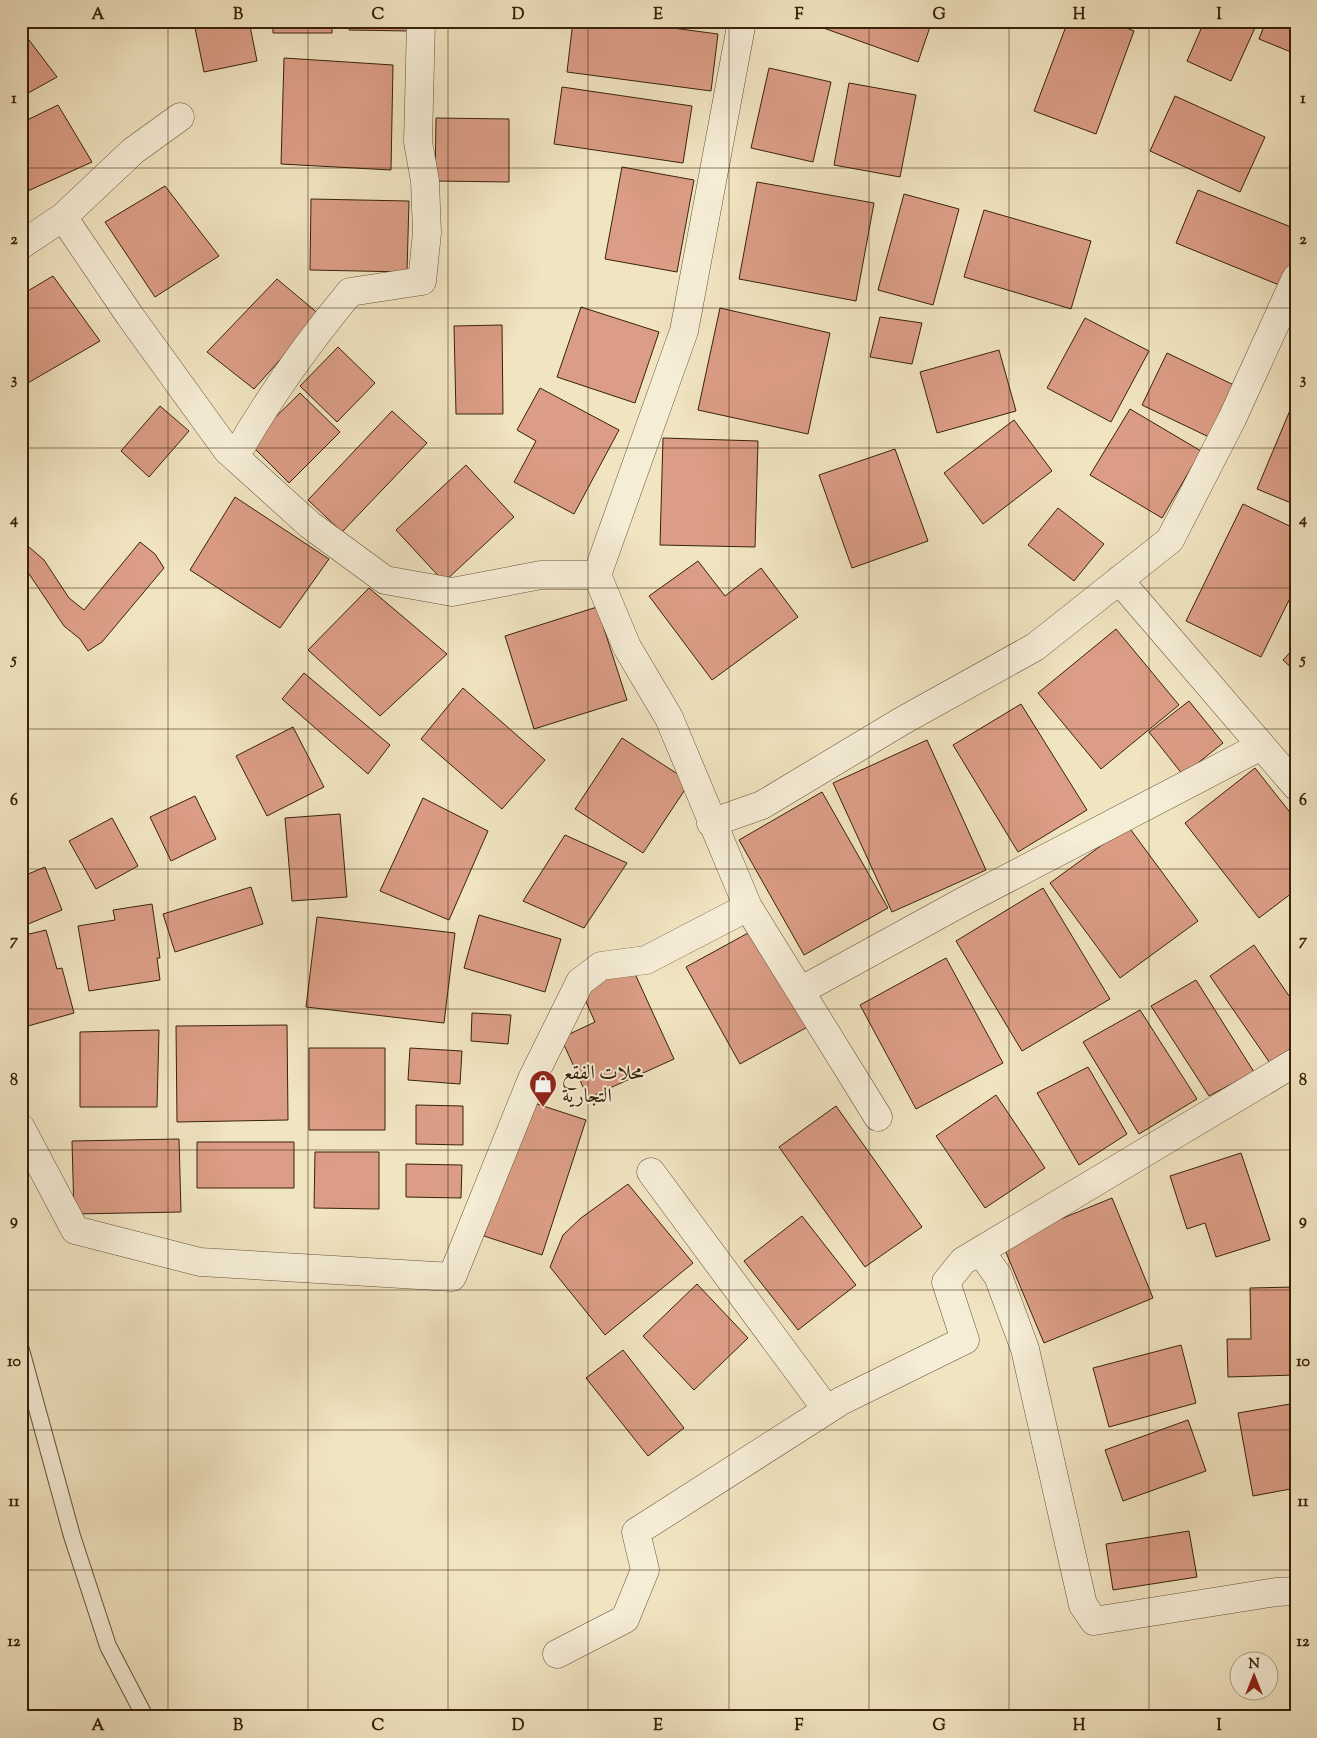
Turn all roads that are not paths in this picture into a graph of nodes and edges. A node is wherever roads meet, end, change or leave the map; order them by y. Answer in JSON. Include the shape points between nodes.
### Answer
{"nodes":[{"id":1,"x":421,"y":21,"type":"edge"},
{"id":2,"x":742,"y":21,"type":"edge"},
{"id":3,"x":180,"y":117,"type":"dead end"},
{"id":4,"x":63,"y":217,"type":"junction"},
{"id":5,"x":21,"y":245,"type":"edge"},
{"id":6,"x":1296,"y":278,"type":"edge"},
{"id":7,"x":235,"y":457,"type":"junction"},
{"id":8,"x":597,"y":575,"type":"junction"},
{"id":9,"x":1119,"y":580,"type":"junction"},
{"id":10,"x":1261,"y":746,"type":"junction"},
{"id":11,"x":1296,"y":786,"type":"edge"},
{"id":12,"x":711,"y":823,"type":"junction"},
{"id":13,"x":748,"y":908,"type":"junction"},
{"id":14,"x":800,"y":991,"type":"junction"},
{"id":15,"x":1296,"y":1062,"type":"edge"},
{"id":16,"x":878,"y":1117,"type":"dead end"},
{"id":17,"x":21,"y":1128,"type":"edge"},
{"id":18,"x":650,"y":1172,"type":"dead end"},
{"id":19,"x":980,"y":1251,"type":"junction"},
{"id":20,"x":21,"y":1350,"type":"edge"},
{"id":21,"x":827,"y":1410,"type":"junction"},
{"id":22,"x":1296,"y":1591,"type":"edge"},
{"id":23,"x":557,"y":1654,"type":"dead end"},
{"id":24,"x":145,"y":1717,"type":"edge"}],
"edges":[{"from":1,"to":7,"type":"street","via":[[418,142],[425,181],[427,233],[422,281],[350,292],[315,334],[263,408]]},
{"from":2,"to":8,"type":"street","via":[[684,331]]},
{"from":3,"to":4,"type":"street","via":[[133,151]]},
{"from":4,"to":5,"type":"street"},
{"from":4,"to":7,"type":"street","via":[[136,324]]},
{"from":6,"to":9,"type":"street","via":[[1232,419],[1170,540]]},
{"from":7,"to":8,"type":"street","via":[[310,525],[386,580],[452,592],[540,575]]},
{"from":8,"to":12,"type":"street","via":[[626,647],[669,718]]},
{"from":9,"to":10,"type":"street"},
{"from":9,"to":12,"type":"street","via":[[1035,647],[902,721],[762,805]]},
{"from":10,"to":11,"type":"street"},
{"from":10,"to":14,"type":"street","via":[[964,901]]},
{"from":12,"to":13,"type":"street"},
{"from":13,"to":14,"type":"street"},
{"from":13,"to":17,"type":"street","via":[[646,960],[601,966],[580,982],[532,1079],[452,1277],[200,1262],[75,1230]]},
{"from":14,"to":16,"type":"street"},
{"from":15,"to":19,"type":"street"},
{"from":18,"to":21,"type":"street"},
{"from":19,"to":21,"type":"street","via":[[963,1261],[946,1282],[965,1340]]},
{"from":19,"to":22,"type":"street","via":[[998,1276],[1025,1349],[1083,1605],[1094,1620]]},
{"from":20,"to":24,"type":"lane","via":[[72,1536],[108,1646]]},
{"from":21,"to":23,"type":"street","via":[[636,1532],[645,1570],[625,1618]]}]}
